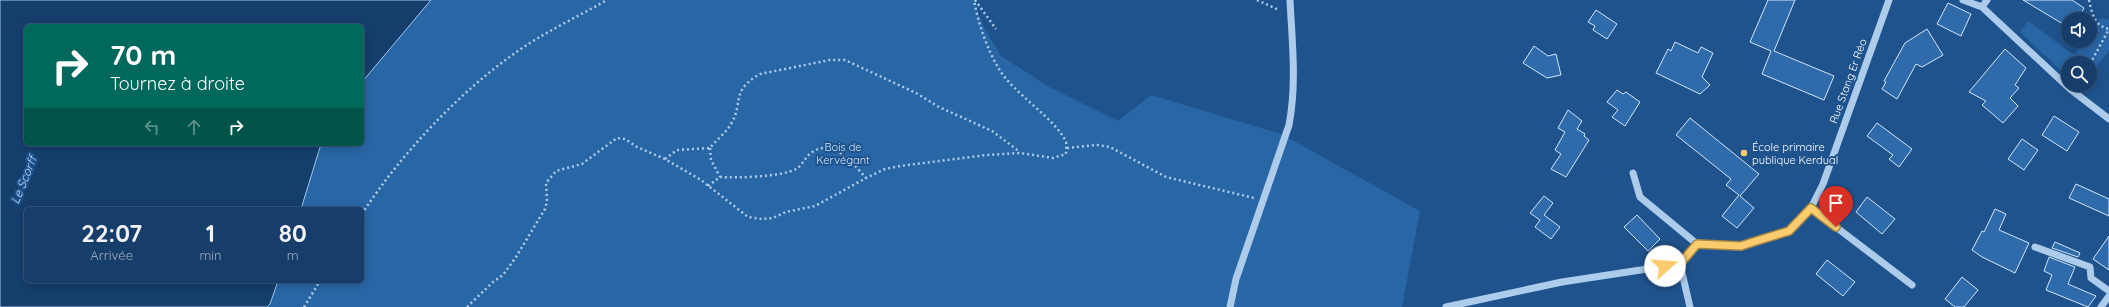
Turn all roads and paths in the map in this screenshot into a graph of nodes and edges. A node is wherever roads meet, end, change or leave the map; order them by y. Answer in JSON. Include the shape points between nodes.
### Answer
{"nodes":[{"id":1,"x":607,"y":0,"type":"edge"},
{"id":2,"x":974,"y":0,"type":"edge"},
{"id":3,"x":1257,"y":0,"type":"edge"},
{"id":4,"x":1290,"y":0,"type":"edge"},
{"id":5,"x":1889,"y":0,"type":"edge"},
{"id":6,"x":1963,"y":0,"type":"edge"},
{"id":7,"x":1987,"y":0,"type":"edge"},
{"id":8,"x":2089,"y":0,"type":"edge"},
{"id":9,"x":1982,"y":7,"type":"junction"},
{"id":10,"x":1291,"y":15,"type":"junction"},
{"id":11,"x":996,"y":29,"type":"dead end"},
{"id":12,"x":2109,"y":29,"type":"edge"},
{"id":13,"x":2094,"y":56,"type":"edge"},
{"id":14,"x":2109,"y":119,"type":"edge"},
{"id":15,"x":710,"y":148,"type":"junction"},
{"id":16,"x":1067,"y":148,"type":"junction"},
{"id":17,"x":1020,"y":153,"type":"junction"},
{"id":18,"x":665,"y":159,"type":"junction"},
{"id":19,"x":1633,"y":172,"type":"dead end"},
{"id":20,"x":720,"y":176,"type":"junction"},
{"id":21,"x":866,"y":178,"type":"junction"},
{"id":22,"x":708,"y":186,"type":"junction"},
{"id":23,"x":1262,"y":200,"type":"junction"},
{"id":24,"x":1811,"y":208,"type":"junction"},
{"id":25,"x":364,"y":211,"type":"edge"},
{"id":26,"x":1697,"y":244,"type":"junction"},
{"id":27,"x":2035,"y":246,"type":"dead end"},
{"id":28,"x":1680,"y":264,"type":"junction"},
{"id":29,"x":319,"y":283,"type":"edge"},
{"id":30,"x":1912,"y":285,"type":"dead end"},
{"id":31,"x":2109,"y":291,"type":"edge"},
{"id":32,"x":2109,"y":296,"type":"edge"},
{"id":33,"x":304,"y":307,"type":"edge"},
{"id":34,"x":467,"y":307,"type":"edge"},
{"id":35,"x":1230,"y":307,"type":"edge"},
{"id":36,"x":1446,"y":307,"type":"edge"},
{"id":37,"x":1690,"y":307,"type":"edge"},
{"id":38,"x":2102,"y":307,"type":"edge"}],
"edges":[{"from":1,"to":25,"type":"path","via":[[537,39],[482,79],[456,102],[402,160]]},
{"from":2,"to":11,"type":"path"},
{"from":2,"to":16,"type":"path","via":[[981,28],[999,70],[1061,133]]},
{"from":3,"to":10,"type":"path"},
{"from":4,"to":10,"type":"street"},
{"from":5,"to":24,"type":"street","name":"Rue Stang Er Réo","via":[[1823,184]]},
{"from":6,"to":9,"type":"street"},
{"from":7,"to":9,"type":"street"},
{"from":8,"to":12,"type":"path","via":[[2095,21],[2103,28]]},
{"from":9,"to":14,"type":"street","via":[[2070,89]]},
{"from":10,"to":23,"type":"street","via":[[1293,102],[1289,125]]},
{"from":12,"to":13,"type":"path"},
{"from":15,"to":17,"type":"path","via":[[731,125],[741,90],[750,80],[760,74],[777,70],[830,60],[846,60],[992,131]]},
{"from":15,"to":18,"type":"path","via":[[678,150]]},
{"from":15,"to":20,"type":"path","via":[[711,160]]},
{"from":16,"to":17,"type":"path","via":[[1066,154],[1059,158]]},
{"from":16,"to":23,"type":"path","via":[[1096,145],[1110,147],[1166,177]]},
{"from":17,"to":21,"type":"path","via":[[911,164],[885,169]]},
{"from":18,"to":22,"type":"path"},
{"from":18,"to":34,"type":"path","via":[[637,147],[626,139],[617,138],[582,164],[556,171],[546,183],[545,209],[516,257],[503,275]]},
{"from":19,"to":26,"type":"street","via":[[1640,197]]},
{"from":20,"to":21,"type":"path","via":[[737,178],[786,173],[798,168],[804,158],[818,148],[830,148],[849,158]]},
{"from":20,"to":22,"type":"path"},
{"from":21,"to":22,"type":"path","via":[[815,206],[762,219],[748,217]]},
{"from":23,"to":35,"type":"street","via":[[1236,279]]},
{"from":24,"to":26,"type":"street","name":"Rue Stang Er Réo","via":[[1789,231],[1741,246]]},
{"from":24,"to":30,"type":"street"},
{"from":26,"to":28,"type":"street"},
{"from":27,"to":31,"type":"street","via":[[2090,267],[2091,278]]},
{"from":28,"to":36,"type":"street","via":[[1562,282]]},
{"from":28,"to":37,"type":"street"},
{"from":29,"to":33,"type":"path"},
{"from":32,"to":38,"type":"street"}]}
